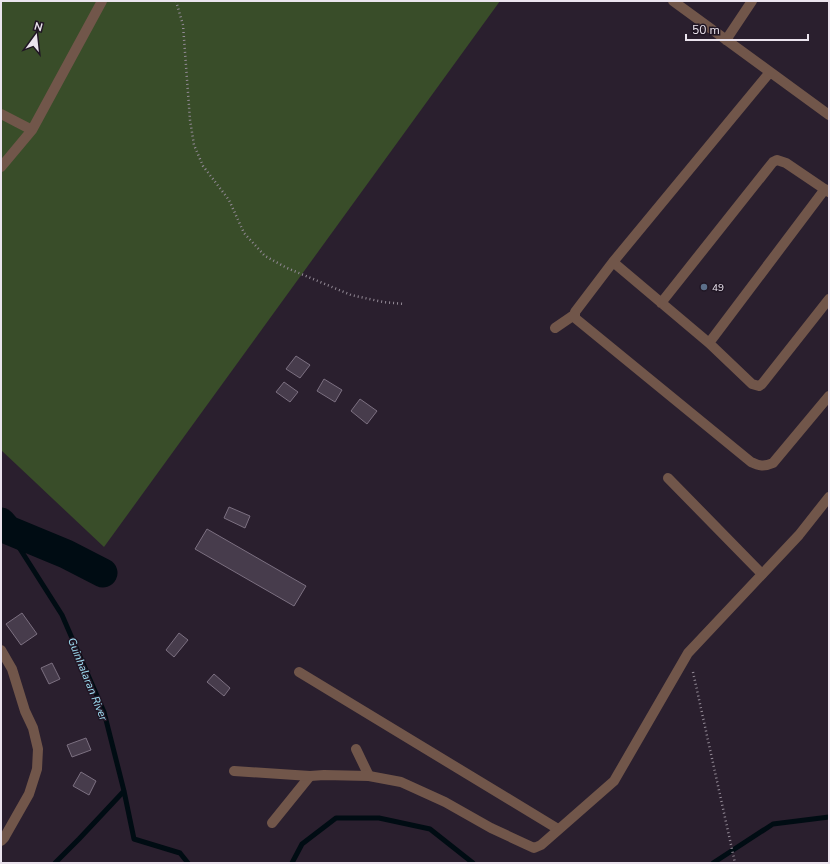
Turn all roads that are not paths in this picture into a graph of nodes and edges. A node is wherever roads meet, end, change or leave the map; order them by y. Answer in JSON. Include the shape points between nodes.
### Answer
{"nodes":[{"id":1,"x":102,"y":1,"type":"edge"},
{"id":2,"x":673,"y":1,"type":"edge"},
{"id":3,"x":752,"y":1,"type":"edge"},
{"id":4,"x":726,"y":40,"type":"junction"},
{"id":5,"x":770,"y":72,"type":"junction"},
{"id":6,"x":1,"y":114,"type":"edge"},
{"id":7,"x":829,"y":115,"type":"edge"},
{"id":8,"x":32,"y":130,"type":"junction"},
{"id":9,"x":1,"y":167,"type":"edge"},
{"id":10,"x":827,"y":190,"type":"edge"},
{"id":11,"x":614,"y":262,"type":"junction"},
{"id":12,"x":829,"y":300,"type":"edge"},
{"id":13,"x":661,"y":303,"type":"junction"},
{"id":14,"x":574,"y":315,"type":"junction"},
{"id":15,"x":555,"y":328,"type":"dead end"},
{"id":16,"x":708,"y":343,"type":"junction"},
{"id":17,"x":829,"y":396,"type":"edge"},
{"id":18,"x":668,"y":478,"type":"dead end"},
{"id":19,"x":829,"y":497,"type":"edge"},
{"id":20,"x":762,"y":574,"type":"junction"},
{"id":21,"x":1,"y":650,"type":"edge"},
{"id":22,"x":299,"y":672,"type":"dead end"},
{"id":23,"x":356,"y":749,"type":"dead end"},
{"id":24,"x":234,"y":771,"type":"dead end"},
{"id":25,"x":310,"y":776,"type":"junction"},
{"id":26,"x":369,"y":776,"type":"junction"},
{"id":27,"x":272,"y":823,"type":"dead end"},
{"id":28,"x":558,"y":829,"type":"junction"},
{"id":29,"x":1,"y":841,"type":"edge"}],
"edges":[{"from":1,"to":8,"type":"street"},
{"from":2,"to":4,"type":"street"},
{"from":3,"to":4,"type":"street"},
{"from":4,"to":5,"type":"street"},
{"from":5,"to":7,"type":"street"},
{"from":5,"to":11,"type":"street"},
{"from":6,"to":8,"type":"street"},
{"from":8,"to":9,"type":"street"},
{"from":10,"to":13,"type":"street","via":[[786,163],[777,160],[773,162]]},
{"from":10,"to":16,"type":"street"},
{"from":11,"to":13,"type":"street"},
{"from":11,"to":14,"type":"street"},
{"from":12,"to":16,"type":"street","via":[[759,386],[752,384]]},
{"from":13,"to":16,"type":"street"},
{"from":14,"to":15,"type":"street"},
{"from":14,"to":17,"type":"street","via":[[750,462],[759,466],[773,463]]},
{"from":18,"to":20,"type":"street"},
{"from":19,"to":20,"type":"street","via":[[799,535]]},
{"from":20,"to":28,"type":"street","via":[[688,653],[614,781]]},
{"from":21,"to":29,"type":"street","via":[[12,669],[38,749],[37,769],[29,794]]},
{"from":22,"to":28,"type":"street"},
{"from":23,"to":26,"type":"street"},
{"from":24,"to":25,"type":"street"},
{"from":25,"to":26,"type":"street"},
{"from":25,"to":27,"type":"street"},
{"from":26,"to":28,"type":"street","via":[[401,782],[534,848]]}]}
